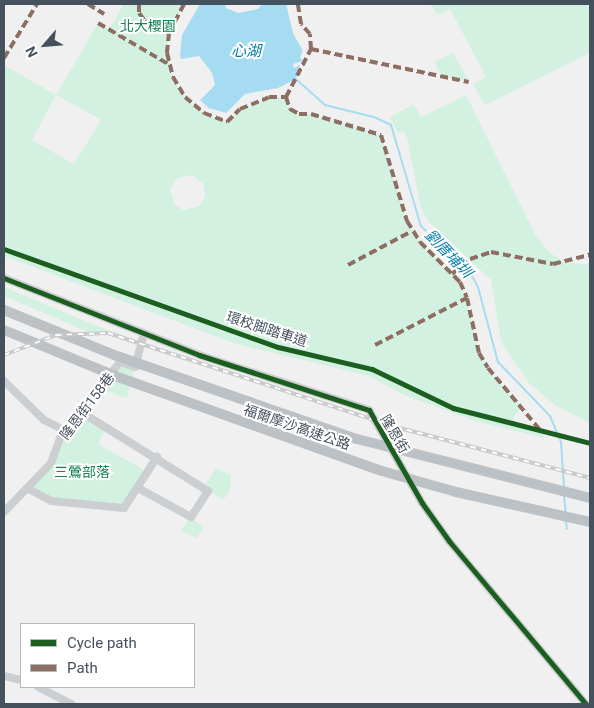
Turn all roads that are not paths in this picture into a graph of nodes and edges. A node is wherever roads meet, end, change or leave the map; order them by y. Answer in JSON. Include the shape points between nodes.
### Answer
{"nodes":[{"id":1,"x":4,"y":278,"type":"edge"},
{"id":2,"x":4,"y":310,"type":"edge"},
{"id":3,"x":4,"y":330,"type":"edge"},
{"id":4,"x":144,"y":334,"type":"junction"},
{"id":5,"x":136,"y":363,"type":"junction"},
{"id":6,"x":111,"y":374,"type":"junction"},
{"id":7,"x":4,"y":381,"type":"edge"},
{"id":8,"x":81,"y":412,"type":"junction"},
{"id":9,"x":66,"y":431,"type":"junction"},
{"id":10,"x":157,"y":457,"type":"junction"},
{"id":11,"x":27,"y":488,"type":"junction"},
{"id":12,"x":138,"y":488,"type":"junction"},
{"id":13,"x":590,"y":498,"type":"edge"},
{"id":14,"x":4,"y":512,"type":"edge"},
{"id":15,"x":590,"y":522,"type":"edge"},
{"id":16,"x":4,"y":676,"type":"edge"},
{"id":17,"x":20,"y":680,"type":"edge"},
{"id":18,"x":40,"y":688,"type":"edge"},
{"id":19,"x":72,"y":704,"type":"edge"},
{"id":20,"x":586,"y":704,"type":"edge"}],
"edges":[{"from":1,"to":4,"type":"street","name":"隆恩街"},
{"from":2,"to":5,"type":"highway","name":"福爾摩沙高速公路"},
{"from":3,"to":6,"type":"highway","name":"福爾摩沙高速公路"},
{"from":4,"to":5,"type":"street"},
{"from":4,"to":20,"type":"street","name":"隆恩街","via":[[369,410],[422,503],[450,541]]},
{"from":5,"to":6,"type":"street","name":"隆恩街158巷","via":[[136,367],[120,362]]},
{"from":5,"to":13,"type":"highway","name":"福爾摩沙高速公路","via":[[357,439]]},
{"from":6,"to":8,"type":"street","name":"隆恩街158巷"},
{"from":6,"to":15,"type":"highway","name":"福爾摩沙高速公路","via":[[382,471],[456,492]]},
{"from":7,"to":9,"type":"street","via":[[44,420]]},
{"from":8,"to":9,"type":"street","name":"隆恩街158巷"},
{"from":8,"to":10,"type":"street"},
{"from":9,"to":11,"type":"street","name":"隆恩街158巷","via":[[51,463]]},
{"from":10,"to":12,"type":"street"},
{"from":10,"to":12,"type":"street","via":[[208,491],[191,517]]},
{"from":11,"to":12,"type":"street","via":[[51,501],[124,508]]},
{"from":11,"to":14,"type":"street","name":"隆恩街158巷"},
{"from":16,"to":17,"type":"street"},
{"from":18,"to":19,"type":"street"}]}
